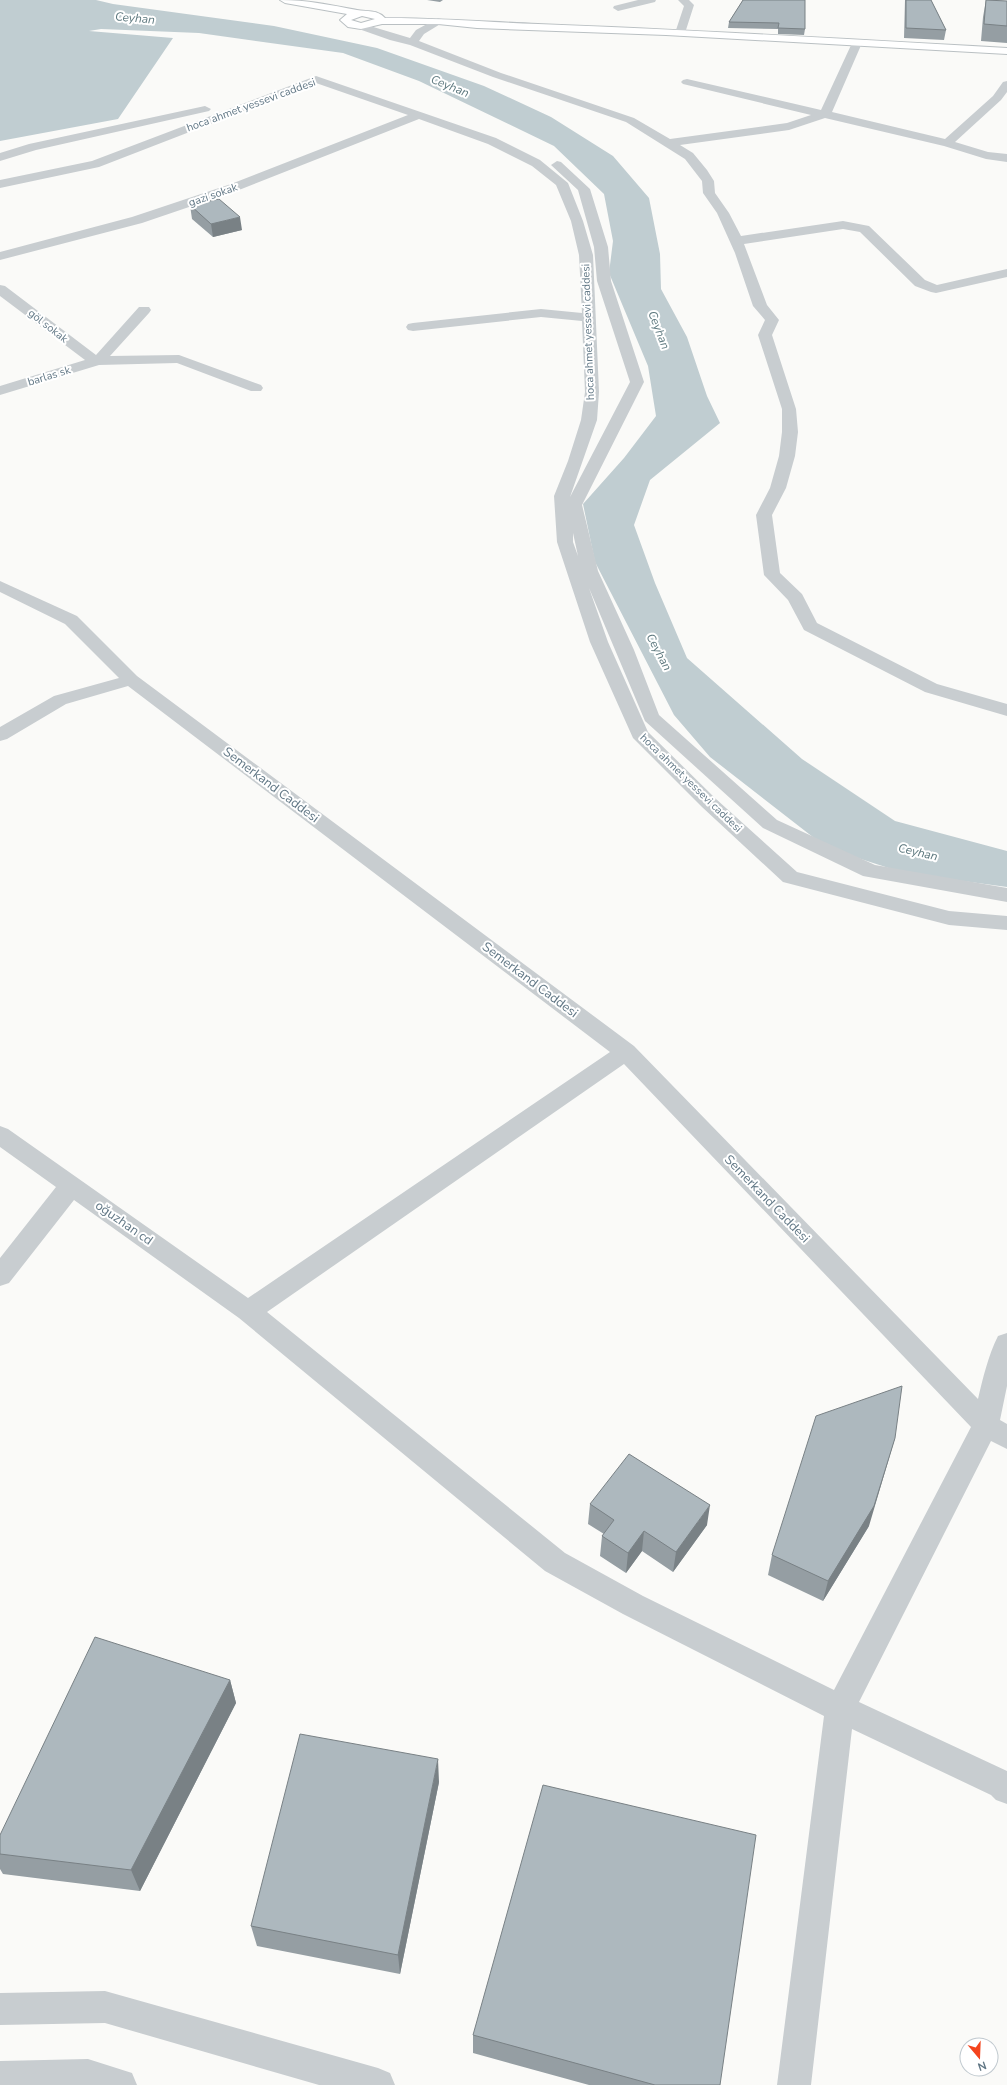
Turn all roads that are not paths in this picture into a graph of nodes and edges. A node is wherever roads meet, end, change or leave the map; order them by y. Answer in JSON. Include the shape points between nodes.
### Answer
{"nodes":[{"id":1,"x":651,"y":0,"type":"edge"},
{"id":2,"x":683,"y":0,"type":"edge"},
{"id":3,"x":287,"y":1,"type":"edge"},
{"id":4,"x":618,"y":8,"type":"dead end"},
{"id":5,"x":359,"y":14,"type":"junction"},
{"id":6,"x":376,"y":19,"type":"junction"},
{"id":7,"x":438,"y":21,"type":"junction"},
{"id":8,"x":346,"y":22,"type":"junction"},
{"id":9,"x":360,"y":26,"type":"junction"},
{"id":10,"x":680,"y":33,"type":"junction"},
{"id":11,"x":413,"y":42,"type":"junction"},
{"id":12,"x":857,"y":43,"type":"junction"},
{"id":13,"x":1007,"y":51,"type":"edge"},
{"id":14,"x":364,"y":80,"type":"dead end"},
{"id":15,"x":687,"y":82,"type":"dead end"},
{"id":16,"x":1007,"y":84,"type":"edge"},
{"id":17,"x":398,"y":92,"type":"dead end"},
{"id":18,"x":1002,"y":98,"type":"edge"},
{"id":19,"x":825,"y":114,"type":"junction"},
{"id":20,"x":419,"y":115,"type":"junction"},
{"id":21,"x":669,"y":143,"type":"junction"},
{"id":22,"x":947,"y":144,"type":"junction"},
{"id":23,"x":0,"y":157,"type":"edge"},
{"id":24,"x":1007,"y":158,"type":"edge"},
{"id":25,"x":0,"y":184,"type":"edge"},
{"id":26,"x":736,"y":241,"type":"junction"},
{"id":27,"x":0,"y":256,"type":"edge"},
{"id":28,"x":1007,"y":273,"type":"edge"},
{"id":29,"x":0,"y":289,"type":"edge"},
{"id":30,"x":144,"y":310,"type":"dead end"},
{"id":31,"x":589,"y":318,"type":"junction"},
{"id":32,"x":413,"y":327,"type":"dead end"},
{"id":33,"x":98,"y":361,"type":"junction"},
{"id":34,"x":256,"y":388,"type":"dead end"},
{"id":35,"x":0,"y":391,"type":"edge"},
{"id":36,"x":0,"y":586,"type":"edge"},
{"id":37,"x":131,"y":680,"type":"junction"},
{"id":38,"x":1007,"y":710,"type":"edge"},
{"id":39,"x":0,"y":735,"type":"edge"},
{"id":40,"x":1007,"y":896,"type":"edge"},
{"id":41,"x":1007,"y":923,"type":"edge"},
{"id":42,"x":626,"y":1052,"type":"junction"},
{"id":43,"x":0,"y":1135,"type":"edge"},
{"id":44,"x":71,"y":1186,"type":"junction"},
{"id":45,"x":0,"y":1276,"type":"edge"},
{"id":46,"x":248,"y":1311,"type":"junction"},
{"id":47,"x":1007,"y":1344,"type":"edge"},
{"id":48,"x":997,"y":1431,"type":"edge"},
{"id":49,"x":840,"y":1708,"type":"junction"},
{"id":50,"x":1007,"y":1789,"type":"edge"},
{"id":51,"x":0,"y":2009,"type":"edge"},
{"id":52,"x":0,"y":2078,"type":"edge"},
{"id":53,"x":120,"y":2085,"type":"edge"},
{"id":54,"x":378,"y":2085,"type":"edge"},
{"id":55,"x":794,"y":2085,"type":"edge"}],
"edges":[{"from":1,"to":4,"type":"street"},
{"from":2,"to":10,"type":"street","via":[[689,5]]},
{"from":3,"to":5,"type":"main road"},
{"from":3,"to":8,"type":"main road"},
{"from":5,"to":6,"type":"main road"},
{"from":5,"to":8,"type":"main road","via":[[346,18]]},
{"from":6,"to":7,"type":"main road"},
{"from":6,"to":9,"type":"main road"},
{"from":6,"to":11,"type":"street","via":[[386,29],[407,36]]},
{"from":7,"to":10,"type":"main road","via":[[477,25]]},
{"from":7,"to":11,"type":"street","via":[[420,32]]},
{"from":8,"to":9,"type":"main road"},
{"from":9,"to":11,"type":"street"},
{"from":10,"to":12,"type":"main road"},
{"from":11,"to":21,"type":"street","via":[[497,75],[630,120]]},
{"from":12,"to":13,"type":"main road"},
{"from":12,"to":19,"type":"street"},
{"from":14,"to":23,"type":"street","via":[[336,72],[301,73],[194,113],[33,147]]},
{"from":15,"to":19,"type":"street"},
{"from":16,"to":18,"type":"street"},
{"from":17,"to":40,"type":"street","via":[[543,153],[584,189],[601,247],[604,281],[637,382],[574,505],[590,571],[651,717],[770,824],[870,871]]},
{"from":18,"to":22,"type":"street"},
{"from":19,"to":21,"type":"street","via":[[789,126]]},
{"from":19,"to":22,"type":"street"},
{"from":20,"to":25,"type":"street","name":"hoca ahmet yessevi caddesi","via":[[316,79],[95,164]]},
{"from":20,"to":27,"type":"street","name":"gazi sokak","via":[[235,187],[145,218]]},
{"from":20,"to":31,"type":"street","name":"hoca ahmet yessevi caddesi","via":[[492,141],[536,163],[562,183],[577,221],[586,255]]},
{"from":21,"to":26,"type":"street","via":[[689,156],[702,170],[708,181],[709,193]]},
{"from":22,"to":24,"type":"street"},
{"from":26,"to":28,"type":"street","via":[[843,226],[864,229],[920,283],[936,289]]},
{"from":26,"to":38,"type":"street","via":[[760,306],[772,320],[765,335],[789,409],[787,456],[778,488],[764,515],[772,575],[800,601],[810,626],[931,688]]},
{"from":29,"to":33,"type":"street","name":"göl sokak","via":[[85,355]]},
{"from":30,"to":33,"type":"street"},
{"from":31,"to":32,"type":"street","via":[[541,313]]},
{"from":31,"to":41,"type":"street","name":"hoca ahmet yessevi caddesi","via":[[592,392],[589,420],[562,496],[565,542],[599,642],[640,734],[709,803],[790,877],[949,918]]},
{"from":33,"to":34,"type":"street","via":[[178,359]]},
{"from":33,"to":35,"type":"street","name":"barlas sk"},
{"from":36,"to":37,"type":"street","name":"Semerkand Caddesi","via":[[71,620]]},
{"from":37,"to":39,"type":"street","via":[[60,700]]},
{"from":37,"to":42,"type":"street","name":"Semerkand Caddesi"},
{"from":42,"to":46,"type":"street"},
{"from":42,"to":48,"type":"street","name":"Semerkand Caddesi"},
{"from":43,"to":44,"type":"street","name":"oğuzhan cd"},
{"from":44,"to":45,"type":"street"},
{"from":44,"to":46,"type":"street","name":"oğuzhan cd"},
{"from":46,"to":49,"type":"street","name":"oğuzhan cd","via":[[555,1562],[633,1605]]},
{"from":47,"to":48,"type":"street","via":[[996,1377]]},
{"from":48,"to":49,"type":"street"},
{"from":49,"to":50,"type":"street","name":"oğuzhan cd","via":[[1002,1784]]},
{"from":49,"to":55,"type":"street"},
{"from":51,"to":54,"type":"street","via":[[105,2006]]},
{"from":52,"to":53,"type":"street","via":[[88,2076]]}]}
